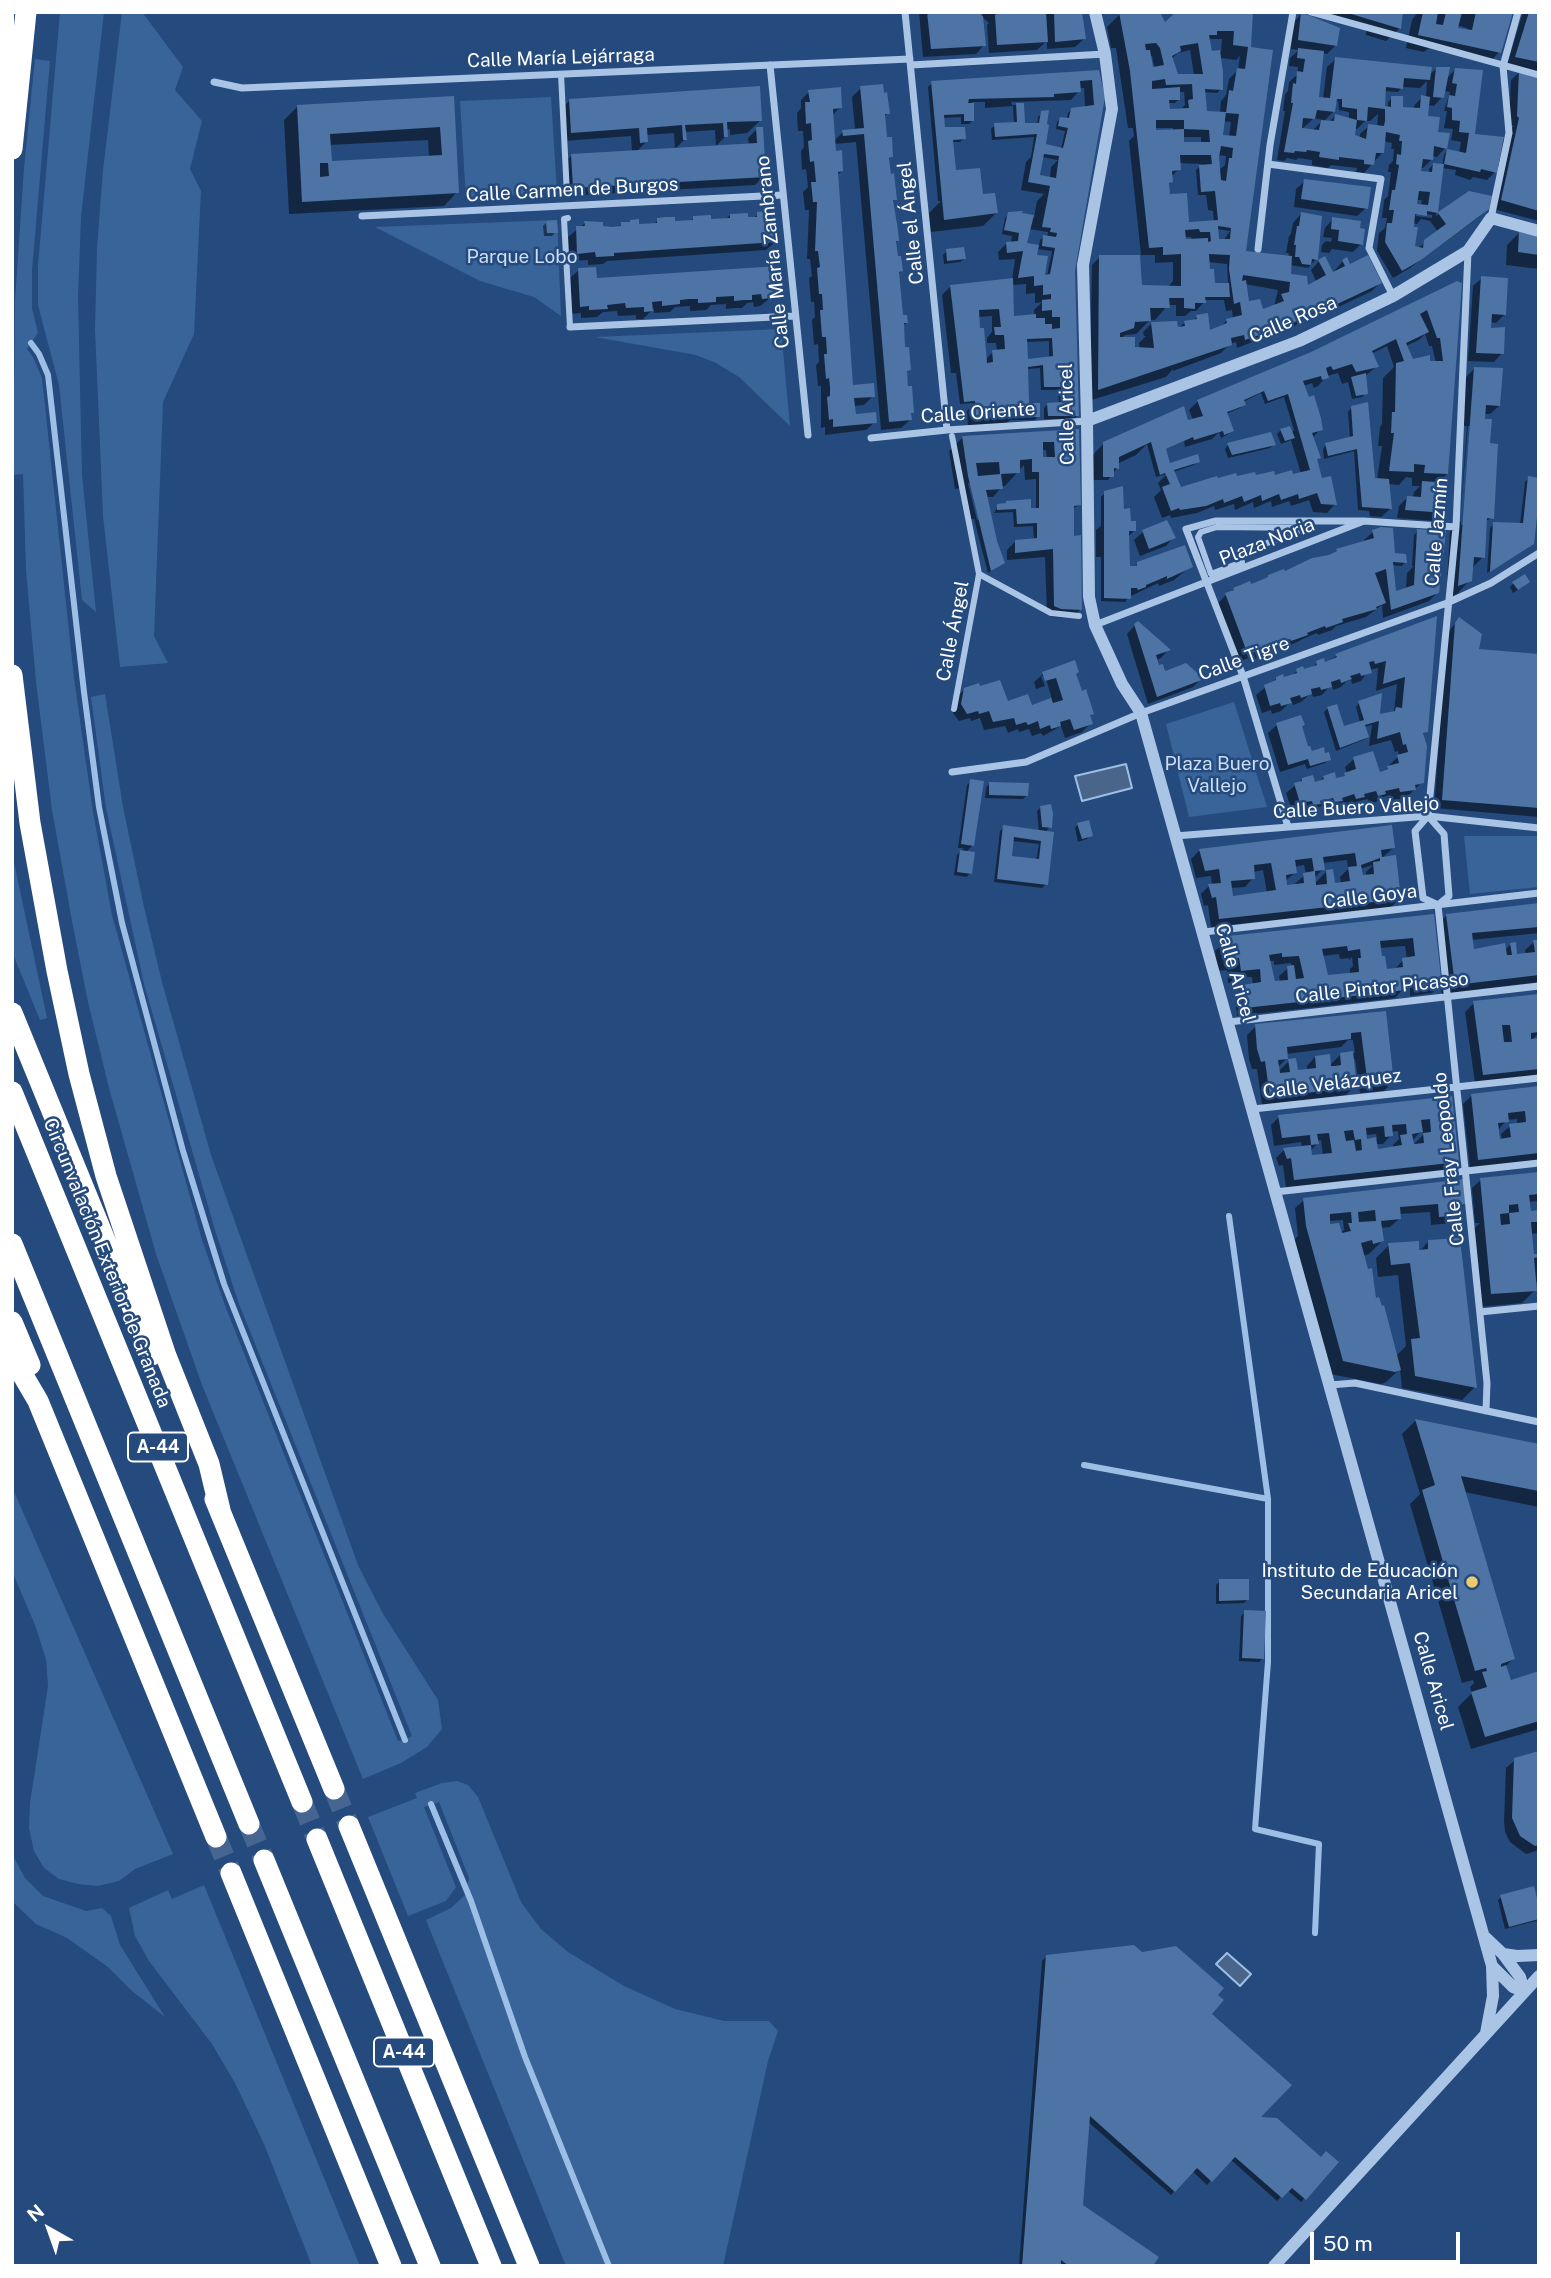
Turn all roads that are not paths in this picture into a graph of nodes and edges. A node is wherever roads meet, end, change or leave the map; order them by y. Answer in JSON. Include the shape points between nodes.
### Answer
{"nodes":[{"id":1,"x":26,"y":12,"type":"edge"},
{"id":2,"x":905,"y":12,"type":"edge"},
{"id":3,"x":1095,"y":12,"type":"edge"},
{"id":4,"x":1293,"y":12,"type":"edge"},
{"id":5,"x":1311,"y":12,"type":"edge"},
{"id":6,"x":1518,"y":12,"type":"edge"},
{"id":7,"x":1105,"y":54,"type":"junction"},
{"id":8,"x":910,"y":62,"type":"junction"},
{"id":9,"x":771,"y":65,"type":"junction"},
{"id":10,"x":1503,"y":66,"type":"junction"},
{"id":11,"x":561,"y":74,"type":"junction"},
{"id":12,"x":1539,"y":75,"type":"edge"},
{"id":13,"x":214,"y":82,"type":"dead end"},
{"id":14,"x":12,"y":149,"type":"edge"},
{"id":15,"x":1268,"y":164,"type":"junction"},
{"id":16,"x":567,"y":195,"type":"dead end"},
{"id":17,"x":783,"y":195,"type":"junction"},
{"id":18,"x":362,"y":216,"type":"dead end"},
{"id":19,"x":568,"y":218,"type":"dead end"},
{"id":20,"x":1491,"y":218,"type":"junction"},
{"id":21,"x":1539,"y":231,"type":"edge"},
{"id":22,"x":1258,"y":249,"type":"dead end"},
{"id":23,"x":1468,"y":251,"type":"junction"},
{"id":24,"x":1393,"y":296,"type":"junction"},
{"id":25,"x":796,"y":316,"type":"junction"},
{"id":26,"x":570,"y":327,"type":"joint"},
{"id":27,"x":1087,"y":421,"type":"junction"},
{"id":28,"x":950,"y":433,"type":"junction"},
{"id":29,"x":807,"y":435,"type":"dead end"},
{"id":30,"x":871,"y":438,"type":"dead end"},
{"id":31,"x":1364,"y":521,"type":"junction"},
{"id":32,"x":1456,"y":527,"type":"junction"},
{"id":33,"x":1539,"y":553,"type":"edge"},
{"id":34,"x":979,"y":574,"type":"junction"},
{"id":35,"x":1211,"y":574,"type":"joint"},
{"id":36,"x":1206,"y":583,"type":"junction"},
{"id":37,"x":1447,"y":603,"type":"junction"},
{"id":38,"x":1079,"y":615,"type":"dead end"},
{"id":39,"x":1095,"y":625,"type":"junction"},
{"id":40,"x":12,"y":675,"type":"edge"},
{"id":41,"x":1243,"y":676,"type":"junction"},
{"id":42,"x":954,"y":709,"type":"dead end"},
{"id":43,"x":1142,"y":713,"type":"junction"},
{"id":44,"x":952,"y":772,"type":"dead end"},
{"id":45,"x":1427,"y":816,"type":"junction"},
{"id":46,"x":1288,"y":827,"type":"junction"},
{"id":47,"x":1539,"y":828,"type":"edge"},
{"id":48,"x":1175,"y":836,"type":"junction"},
{"id":49,"x":1539,"y":893,"type":"edge"},
{"id":50,"x":1438,"y":905,"type":"junction"},
{"id":51,"x":1204,"y":932,"type":"junction"},
{"id":52,"x":1539,"y":986,"type":"edge"},
{"id":53,"x":1447,"y":997,"type":"junction"},
{"id":54,"x":12,"y":1013,"type":"edge"},
{"id":55,"x":1229,"y":1022,"type":"junction"},
{"id":56,"x":1539,"y":1078,"type":"edge"},
{"id":57,"x":1457,"y":1086,"type":"junction"},
{"id":58,"x":12,"y":1092,"type":"edge"},
{"id":59,"x":1253,"y":1109,"type":"junction"},
{"id":60,"x":1539,"y":1163,"type":"edge"},
{"id":61,"x":1466,"y":1172,"type":"junction"},
{"id":62,"x":1275,"y":1192,"type":"junction"},
{"id":63,"x":12,"y":1244,"type":"edge"},
{"id":64,"x":1539,"y":1306,"type":"edge"},
{"id":65,"x":1480,"y":1312,"type":"junction"},
{"id":66,"x":12,"y":1322,"type":"edge"},
{"id":67,"x":12,"y":1352,"type":"edge"},
{"id":68,"x":1330,"y":1385,"type":"junction"},
{"id":69,"x":38,"y":1401,"type":"junction"},
{"id":70,"x":1486,"y":1410,"type":"junction"},
{"id":71,"x":1539,"y":1422,"type":"edge"},
{"id":72,"x":220,"y":1510,"type":"junction"},
{"id":73,"x":334,"y":1789,"type":"tunnel mouth"},
{"id":74,"x":302,"y":1802,"type":"tunnel mouth"},
{"id":75,"x":249,"y":1824,"type":"tunnel mouth"},
{"id":76,"x":349,"y":1826,"type":"tunnel mouth"},
{"id":77,"x":216,"y":1837,"type":"tunnel mouth"},
{"id":78,"x":317,"y":1839,"type":"tunnel mouth"},
{"id":79,"x":264,"y":1860,"type":"tunnel mouth"},
{"id":80,"x":231,"y":1873,"type":"tunnel mouth"},
{"id":81,"x":1483,"y":1936,"type":"junction"},
{"id":82,"x":1503,"y":1954,"type":"junction"},
{"id":83,"x":1539,"y":1955,"type":"edge"},
{"id":84,"x":1492,"y":1966,"type":"junction"},
{"id":85,"x":1539,"y":1976,"type":"edge"},
{"id":86,"x":1524,"y":1991,"type":"junction"},
{"id":87,"x":1486,"y":2033,"type":"junction"},
{"id":88,"x":391,"y":2266,"type":"edge"},
{"id":89,"x":430,"y":2266,"type":"edge"},
{"id":90,"x":491,"y":2266,"type":"edge"},
{"id":91,"x":529,"y":2266,"type":"edge"},
{"id":92,"x":1274,"y":2266,"type":"edge"}],
"edges":[{"from":1,"to":14,"type":"highway"},
{"from":2,"to":8,"type":"street","name":"Calle el Ángel"},
{"from":3,"to":7,"type":"street","name":"Calle Aricel"},
{"from":4,"to":15,"type":"street"},
{"from":5,"to":10,"type":"street"},
{"from":6,"to":10,"type":"street"},
{"from":7,"to":8,"type":"street","name":"Calle María Lejárraga"},
{"from":7,"to":27,"type":"street","name":"Calle Aricel","via":[[1112,109],[1083,265]]},
{"from":8,"to":9,"type":"street","name":"Calle María Lejárraga"},
{"from":8,"to":28,"type":"street","name":"Calle el Ángel"},
{"from":9,"to":11,"type":"street","name":"Calle María Lejárraga"},
{"from":9,"to":17,"type":"street","name":"Calle María Zambrano"},
{"from":10,"to":12,"type":"street"},
{"from":10,"to":20,"type":"street","via":[[1509,133]]},
{"from":11,"to":13,"type":"street","name":"Calle María Lejárraga","via":[[242,88]]},
{"from":11,"to":16,"type":"street"},
{"from":15,"to":22,"type":"street"},
{"from":15,"to":24,"type":"street","via":[[1381,179],[1369,248]]},
{"from":17,"to":18,"type":"street","name":"Calle Carmen de Burgos"},
{"from":17,"to":25,"type":"street","name":"Calle María Zambrano"},
{"from":19,"to":26,"type":"street","via":[[564,219]]},
{"from":20,"to":21,"type":"street"},
{"from":20,"to":23,"type":"street","name":"Calle Rosa"},
{"from":23,"to":24,"type":"street","name":"Calle Rosa"},
{"from":23,"to":32,"type":"street","name":"Calle Jazmín"},
{"from":24,"to":27,"type":"street","name":"Calle Rosa","via":[[1299,341]]},
{"from":25,"to":26,"type":"street"},
{"from":25,"to":29,"type":"street","name":"Calle María Zambrano"},
{"from":27,"to":28,"type":"street","name":"Calle Oriente"},
{"from":27,"to":39,"type":"street","name":"Calle Aricel","via":[[1089,597]]},
{"from":28,"to":30,"type":"street","name":"Calle Oriente"},
{"from":28,"to":34,"type":"street","name":"Calle Ángel"},
{"from":31,"to":32,"type":"street","name":"Plaza Noria"},
{"from":31,"to":36,"type":"street","name":"Plaza Noria"},
{"from":31,"to":36,"type":"street","name":"Plaza Noria","via":[[1215,521],[1186,529]]},
{"from":32,"to":37,"type":"street","name":"Calle Jazmín"},
{"from":33,"to":37,"type":"street","name":"Calle Tigre"},
{"from":34,"to":38,"type":"street","via":[[1051,613]]},
{"from":34,"to":42,"type":"street","name":"Calle Ángel"},
{"from":35,"to":35,"type":"street","name":"Plaza Noria","via":[[1242,562],[1239,554],[1306,528],[1217,527],[1201,532],[1198,537]]},
{"from":36,"to":39,"type":"street"},
{"from":36,"to":41,"type":"street"},
{"from":37,"to":41,"type":"street","name":"Calle Tigre"},
{"from":37,"to":45,"type":"street","name":"Calle Jazmín"},
{"from":39,"to":43,"type":"street","name":"Calle Aricel","via":[[1122,684]]},
{"from":40,"to":72,"type":"highway","via":[[30,823],[79,1074],[106,1176],[166,1356],[209,1464]]},
{"from":41,"to":43,"type":"street","name":"Calle Tigre"},
{"from":41,"to":46,"type":"street"},
{"from":43,"to":44,"type":"street","name":"Calle Tigre","via":[[1026,762]]},
{"from":43,"to":48,"type":"street","name":"Calle Aricel"},
{"from":45,"to":46,"type":"street","name":"Calle Buero Vallejo"},
{"from":45,"to":47,"type":"street","name":"Calle Buero Vallejo"},
{"from":45,"to":50,"type":"street","via":[[1444,834],[1449,896]]},
{"from":45,"to":50,"type":"street","name":"Calle Jazmín","via":[[1415,831],[1421,885],[1423,898]]},
{"from":46,"to":48,"type":"street","name":"Calle Buero Vallejo"},
{"from":48,"to":51,"type":"street","name":"Calle Aricel"},
{"from":49,"to":50,"type":"street","name":"Calle Goya"},
{"from":50,"to":51,"type":"street","name":"Calle Goya"},
{"from":50,"to":53,"type":"street","name":"Calle Fray Leopoldo"},
{"from":51,"to":55,"type":"street","name":"Calle Aricel"},
{"from":52,"to":53,"type":"street","name":"Calle Pintor Picasso"},
{"from":53,"to":55,"type":"street","name":"Calle Pintor Picasso"},
{"from":53,"to":57,"type":"street","name":"Calle Fray Leopoldo"},
{"from":54,"to":72,"type":"highway","via":[[198,1468]]},
{"from":55,"to":59,"type":"street","name":"Calle Aricel"},
{"from":56,"to":57,"type":"street","name":"Calle Velázquez"},
{"from":57,"to":59,"type":"street","name":"Calle Velázquez"},
{"from":57,"to":61,"type":"street","name":"Calle Fray Leopoldo"},
{"from":58,"to":74,"type":"highway","name":"Circunvalación Exterior de Granada","number":"A-44"},
{"from":59,"to":62,"type":"street","name":"Calle Aricel"},
{"from":60,"to":61,"type":"street"},
{"from":61,"to":62,"type":"street"},
{"from":61,"to":65,"type":"street","name":"Calle Fray Leopoldo"},
{"from":62,"to":68,"type":"street","name":"Calle Aricel"},
{"from":63,"to":75,"type":"highway","number":"A-44"},
{"from":64,"to":65,"type":"street"},
{"from":65,"to":70,"type":"street","name":"Calle Fray Leopoldo"},
{"from":66,"to":69,"type":"highway"},
{"from":67,"to":69,"type":"highway"},
{"from":68,"to":70,"type":"street","via":[[1354,1383]]},
{"from":68,"to":81,"type":"street","name":"Calle Aricel"},
{"from":69,"to":77,"type":"highway"},
{"from":70,"to":71,"type":"street"},
{"from":72,"to":73,"type":"highway"},
{"from":76,"to":91,"type":"highway"},
{"from":78,"to":90,"type":"highway","number":"A-44"},
{"from":79,"to":89,"type":"highway","number":"A-44"},
{"from":80,"to":88,"type":"highway"},
{"from":81,"to":82,"type":"street"},
{"from":81,"to":84,"type":"street","name":"Calle Aricel"},
{"from":82,"to":83,"type":"street"},
{"from":82,"to":86,"type":"street"},
{"from":84,"to":86,"type":"street","via":[[1513,1987]]},
{"from":84,"to":87,"type":"street","name":"Calle Aricel","via":[[1493,1996]]},
{"from":85,"to":86,"type":"street"},
{"from":86,"to":87,"type":"street"},
{"from":87,"to":92,"type":"street"}]}
